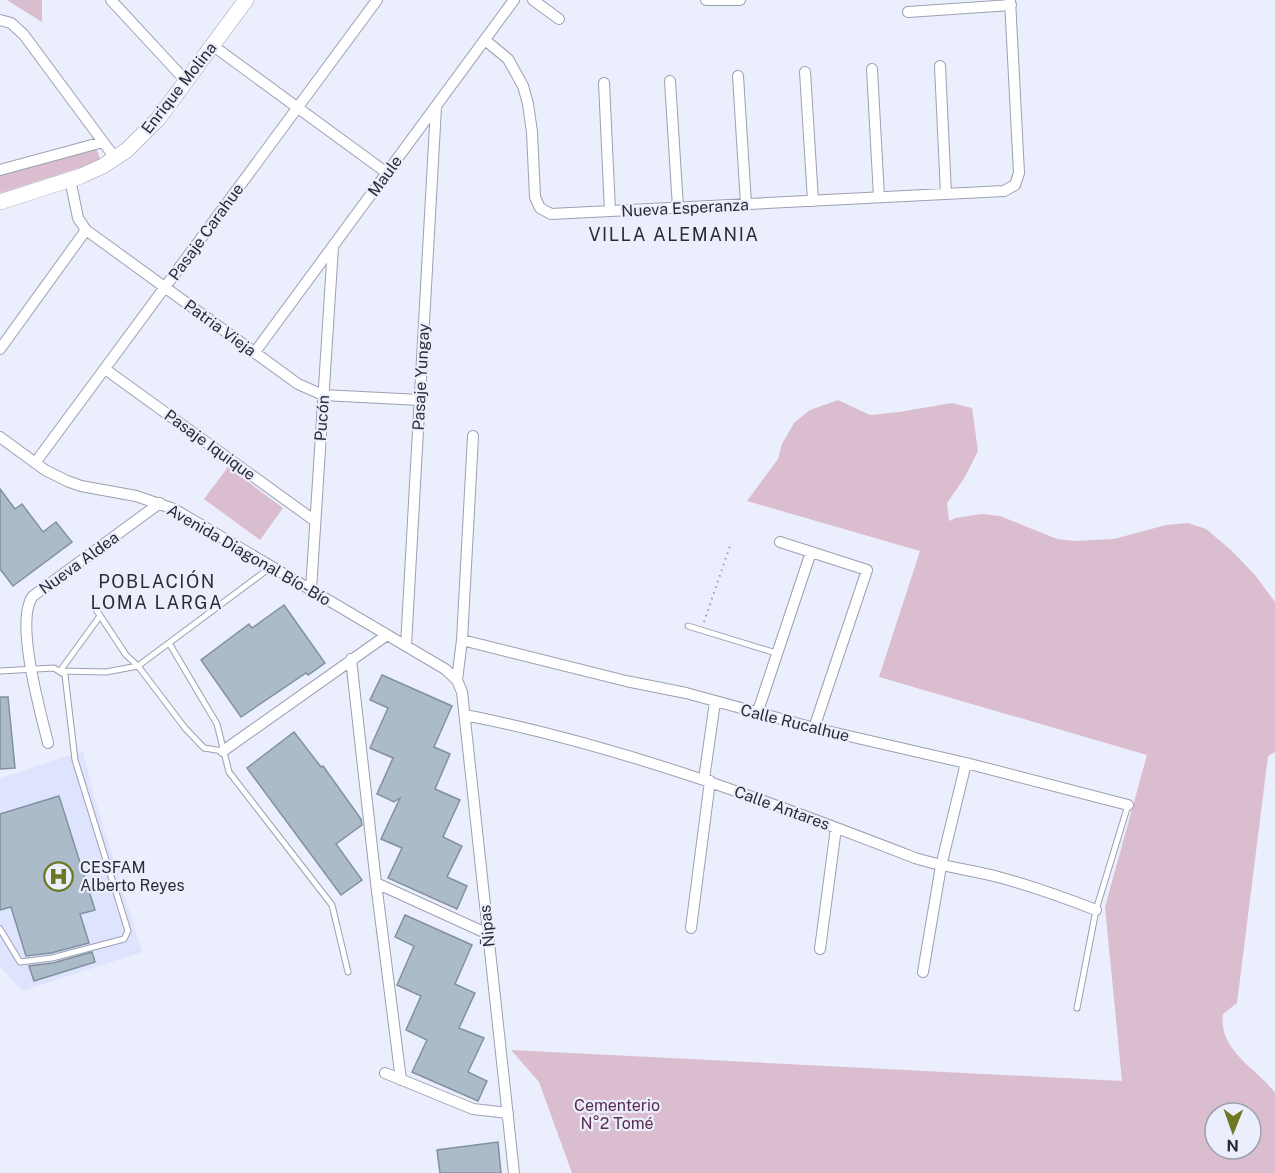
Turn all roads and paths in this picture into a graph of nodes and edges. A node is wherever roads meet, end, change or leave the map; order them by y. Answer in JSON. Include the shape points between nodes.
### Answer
{"nodes":[{"id":1,"x":111,"y":0,"type":"edge"},
{"id":2,"x":246,"y":0,"type":"edge"},
{"id":3,"x":377,"y":0,"type":"edge"},
{"id":4,"x":514,"y":0,"type":"edge"},
{"id":5,"x":533,"y":0,"type":"edge"},
{"id":6,"x":706,"y":0,"type":"edge"},
{"id":7,"x":740,"y":0,"type":"edge"},
{"id":8,"x":1011,"y":3,"type":"edge"},
{"id":9,"x":908,"y":12,"type":"dead end"},
{"id":10,"x":559,"y":19,"type":"dead end"},
{"id":11,"x":2,"y":20,"type":"edge"},
{"id":12,"x":485,"y":40,"type":"junction"},
{"id":13,"x":212,"y":45,"type":"junction"},
{"id":14,"x":940,"y":66,"type":"dead end"},
{"id":15,"x":872,"y":69,"type":"dead end"},
{"id":16,"x":805,"y":72,"type":"dead end"},
{"id":17,"x":738,"y":76,"type":"dead end"},
{"id":18,"x":186,"y":81,"type":"junction"},
{"id":19,"x":670,"y":81,"type":"dead end"},
{"id":20,"x":604,"y":83,"type":"dead end"},
{"id":21,"x":436,"y":107,"type":"junction"},
{"id":22,"x":297,"y":108,"type":"junction"},
{"id":23,"x":103,"y":142,"type":"junction"},
{"id":24,"x":115,"y":158,"type":"junction"},
{"id":25,"x":0,"y":170,"type":"edge"},
{"id":26,"x":387,"y":173,"type":"junction"},
{"id":27,"x":70,"y":179,"type":"junction"},
{"id":28,"x":946,"y":194,"type":"junction"},
{"id":29,"x":879,"y":197,"type":"junction"},
{"id":30,"x":813,"y":201,"type":"junction"},
{"id":31,"x":0,"y":202,"type":"edge"},
{"id":32,"x":746,"y":204,"type":"junction"},
{"id":33,"x":678,"y":208,"type":"junction"},
{"id":34,"x":610,"y":212,"type":"junction"},
{"id":35,"x":86,"y":230,"type":"junction"},
{"id":36,"x":333,"y":247,"type":"junction"},
{"id":37,"x":165,"y":287,"type":"junction"},
{"id":38,"x":0,"y":349,"type":"edge"},
{"id":39,"x":255,"y":352,"type":"junction"},
{"id":40,"x":105,"y":369,"type":"junction"},
{"id":41,"x":323,"y":395,"type":"junction"},
{"id":42,"x":420,"y":400,"type":"junction"},
{"id":43,"x":473,"y":436,"type":"dead end"},
{"id":44,"x":0,"y":437,"type":"edge"},
{"id":45,"x":35,"y":463,"type":"junction"},
{"id":46,"x":160,"y":504,"type":"junction"},
{"id":47,"x":315,"y":521,"type":"junction"},
{"id":48,"x":780,"y":542,"type":"dead end"},
{"id":49,"x":731,"y":543,"type":"dead end"},
{"id":50,"x":811,"y":552,"type":"junction"},
{"id":51,"x":271,"y":567,"type":"junction"},
{"id":52,"x":311,"y":590,"type":"junction"},
{"id":53,"x":95,"y":608,"type":"dead end"},
{"id":54,"x":100,"y":616,"type":"junction"},
{"id":55,"x":688,"y":626,"type":"dead end"},
{"id":56,"x":701,"y":630,"type":"junction"},
{"id":57,"x":387,"y":635,"type":"junction"},
{"id":58,"x":462,"y":640,"type":"junction"},
{"id":59,"x":169,"y":643,"type":"junction"},
{"id":60,"x":406,"y":646,"type":"junction"},
{"id":61,"x":776,"y":653,"type":"junction"},
{"id":62,"x":351,"y":659,"type":"junction"},
{"id":63,"x":138,"y":666,"type":"junction"},
{"id":64,"x":30,"y":668,"type":"junction"},
{"id":65,"x":60,"y":670,"type":"junction"},
{"id":66,"x":0,"y":671,"type":"edge"},
{"id":67,"x":457,"y":680,"type":"junction"},
{"id":68,"x":715,"y":702,"type":"junction"},
{"id":69,"x":758,"y":714,"type":"junction"},
{"id":70,"x":465,"y":715,"type":"junction"},
{"id":71,"x":814,"y":728,"type":"junction"},
{"id":72,"x":48,"y":743,"type":"dead end"},
{"id":73,"x":223,"y":751,"type":"junction"},
{"id":74,"x":966,"y":763,"type":"junction"},
{"id":75,"x":707,"y":780,"type":"junction"},
{"id":76,"x":1128,"y":805,"type":"joint"},
{"id":77,"x":836,"y":828,"type":"junction"},
{"id":78,"x":940,"y":866,"type":"junction"},
{"id":79,"x":375,"y":883,"type":"junction"},
{"id":80,"x":1096,"y":910,"type":"junction"},
{"id":81,"x":691,"y":928,"type":"dead end"},
{"id":82,"x":0,"y":929,"type":"edge"},
{"id":83,"x":488,"y":934,"type":"junction"},
{"id":84,"x":820,"y":949,"type":"dead end"},
{"id":85,"x":348,"y":972,"type":"dead end"},
{"id":86,"x":923,"y":972,"type":"dead end"},
{"id":87,"x":1077,"y":1008,"type":"dead end"},
{"id":88,"x":385,"y":1073,"type":"dead end"},
{"id":89,"x":401,"y":1080,"type":"junction"},
{"id":90,"x":508,"y":1113,"type":"junction"},
{"id":91,"x":514,"y":1173,"type":"edge"}],
"edges":[{"from":1,"to":18,"type":"street"},
{"from":2,"to":13,"type":"main road","name":"Enrique Molina"},
{"from":3,"to":22,"type":"street","name":"Pasaje Carahue"},
{"from":4,"to":12,"type":"street","name":"Maule"},
{"from":5,"to":10,"type":"street"},
{"from":6,"to":7,"type":"street"},
{"from":8,"to":9,"type":"street"},
{"from":8,"to":28,"type":"street","name":"Nueva Esperanza","via":[[1019,173],[1015,185],[1004,191]]},
{"from":11,"to":23,"type":"street","via":[[24,35]]},
{"from":12,"to":21,"type":"street","name":"Maule"},
{"from":12,"to":34,"type":"street","name":"Nueva Esperanza","via":[[508,59],[523,86],[532,132],[535,197],[540,208],[557,214]]},
{"from":13,"to":18,"type":"main road","name":"Enrique Molina"},
{"from":13,"to":22,"type":"street"},
{"from":14,"to":28,"type":"street"},
{"from":15,"to":29,"type":"street"},
{"from":16,"to":30,"type":"street"},
{"from":17,"to":32,"type":"street"},
{"from":18,"to":24,"type":"main road","name":"Enrique Molina","via":[[149,130]]},
{"from":19,"to":33,"type":"street"},
{"from":20,"to":34,"type":"street"},
{"from":21,"to":26,"type":"street","name":"Maule"},
{"from":21,"to":42,"type":"street","name":"Pasaje Yungay"},
{"from":22,"to":26,"type":"street"},
{"from":22,"to":37,"type":"street","name":"Pasaje Carahue"},
{"from":23,"to":24,"type":"street"},
{"from":23,"to":25,"type":"street"},
{"from":24,"to":27,"type":"main road","name":"Enrique Molina"},
{"from":26,"to":36,"type":"street","name":"Maule"},
{"from":27,"to":31,"type":"main road","name":"Enrique Molina"},
{"from":27,"to":35,"type":"street","via":[[78,218]]},
{"from":28,"to":29,"type":"street","name":"Nueva Esperanza"},
{"from":29,"to":30,"type":"street","name":"Nueva Esperanza"},
{"from":30,"to":32,"type":"street","name":"Nueva Esperanza"},
{"from":32,"to":33,"type":"street","name":"Nueva Esperanza"},
{"from":33,"to":34,"type":"street","name":"Nueva Esperanza"},
{"from":35,"to":37,"type":"street","name":"Patria Vieja"},
{"from":35,"to":38,"type":"street"},
{"from":36,"to":39,"type":"street","name":"Maule"},
{"from":36,"to":41,"type":"street","name":"Pucón"},
{"from":37,"to":39,"type":"street","name":"Patria Vieja"},
{"from":37,"to":40,"type":"street","name":"Pasaje Carahue"},
{"from":39,"to":41,"type":"street","name":"Patria Vieja","via":[[304,388]]},
{"from":40,"to":45,"type":"street","name":"Pasaje Carahue"},
{"from":40,"to":47,"type":"street","name":"Pasaje Iquique"},
{"from":41,"to":42,"type":"street","name":"Patria Vieja"},
{"from":41,"to":47,"type":"street","name":"Pucón"},
{"from":42,"to":60,"type":"street","name":"Pasaje Yungay"},
{"from":43,"to":58,"type":"street"},
{"from":44,"to":45,"type":"street","name":"Avenida Diagonal Bío-Bío"},
{"from":45,"to":46,"type":"street","name":"Avenida Diagonal Bío-Bío","via":[[81,486]]},
{"from":46,"to":51,"type":"street","name":"Avenida Diagonal Bío-Bío"},
{"from":46,"to":64,"type":"street","name":"Nueva Aldea","via":[[29,601],[26,612]]},
{"from":47,"to":52,"type":"street","name":"Pucón"},
{"from":48,"to":50,"type":"street"},
{"from":49,"to":56,"type":"path"},
{"from":50,"to":61,"type":"street"},
{"from":50,"to":71,"type":"street","via":[[867,570]]},
{"from":51,"to":52,"type":"street","name":"Avenida Diagonal Bío-Bío"},
{"from":51,"to":59,"type":"lane"},
{"from":52,"to":57,"type":"street","name":"Avenida Diagonal Bío-Bío"},
{"from":53,"to":54,"type":"lane"},
{"from":54,"to":63,"type":"lane"},
{"from":54,"to":65,"type":"lane"},
{"from":55,"to":56,"type":"lane"},
{"from":56,"to":61,"type":"lane"},
{"from":57,"to":60,"type":"street","name":"Avenida Diagonal Bío-Bío"},
{"from":57,"to":62,"type":"street"},
{"from":58,"to":67,"type":"street"},
{"from":58,"to":68,"type":"street","name":"Calle Rucalhue"},
{"from":59,"to":63,"type":"lane"},
{"from":59,"to":73,"type":"lane","via":[[217,724]]},
{"from":60,"to":67,"type":"street","name":"Avenida Diagonal Bío-Bío"},
{"from":61,"to":69,"type":"street"},
{"from":62,"to":73,"type":"street"},
{"from":62,"to":79,"type":"street"},
{"from":63,"to":65,"type":"lane","via":[[105,672]]},
{"from":63,"to":73,"type":"lane","via":[[204,748]]},
{"from":64,"to":65,"type":"lane"},
{"from":64,"to":66,"type":"lane"},
{"from":64,"to":72,"type":"street","name":"Nueva Aldea"},
{"from":65,"to":82,"type":"lane","via":[[65,675],[75,760],[128,931],[124,939],[52,958],[20,962]]},
{"from":67,"to":70,"type":"street","name":"Ñipas"},
{"from":68,"to":69,"type":"street","name":"Calle Rucalhue"},
{"from":68,"to":75,"type":"street"},
{"from":69,"to":71,"type":"street","name":"Calle Rucalhue"},
{"from":70,"to":75,"type":"street","name":"Calle Antares","via":[[522,726]]},
{"from":70,"to":83,"type":"street","name":"Ñipas"},
{"from":71,"to":74,"type":"street","name":"Calle Rucalhue"},
{"from":73,"to":85,"type":"lane","via":[[229,772],[332,905]]},
{"from":74,"to":76,"type":"street","name":"Calle Rucalhue"},
{"from":74,"to":78,"type":"street"},
{"from":75,"to":77,"type":"street","name":"Calle Antares"},
{"from":75,"to":81,"type":"street"},
{"from":76,"to":80,"type":"lane"},
{"from":77,"to":78,"type":"street","name":"Calle Antares"},
{"from":77,"to":84,"type":"street"},
{"from":78,"to":80,"type":"street","name":"Calle Antares","via":[[1000,878]]},
{"from":78,"to":86,"type":"street"},
{"from":79,"to":83,"type":"street"},
{"from":79,"to":89,"type":"street"},
{"from":80,"to":87,"type":"lane"},
{"from":83,"to":90,"type":"street","name":"Ñipas"},
{"from":88,"to":89,"type":"street"},
{"from":89,"to":90,"type":"street","via":[[473,1109]]},
{"from":90,"to":91,"type":"street","name":"Ñipas"}]}
